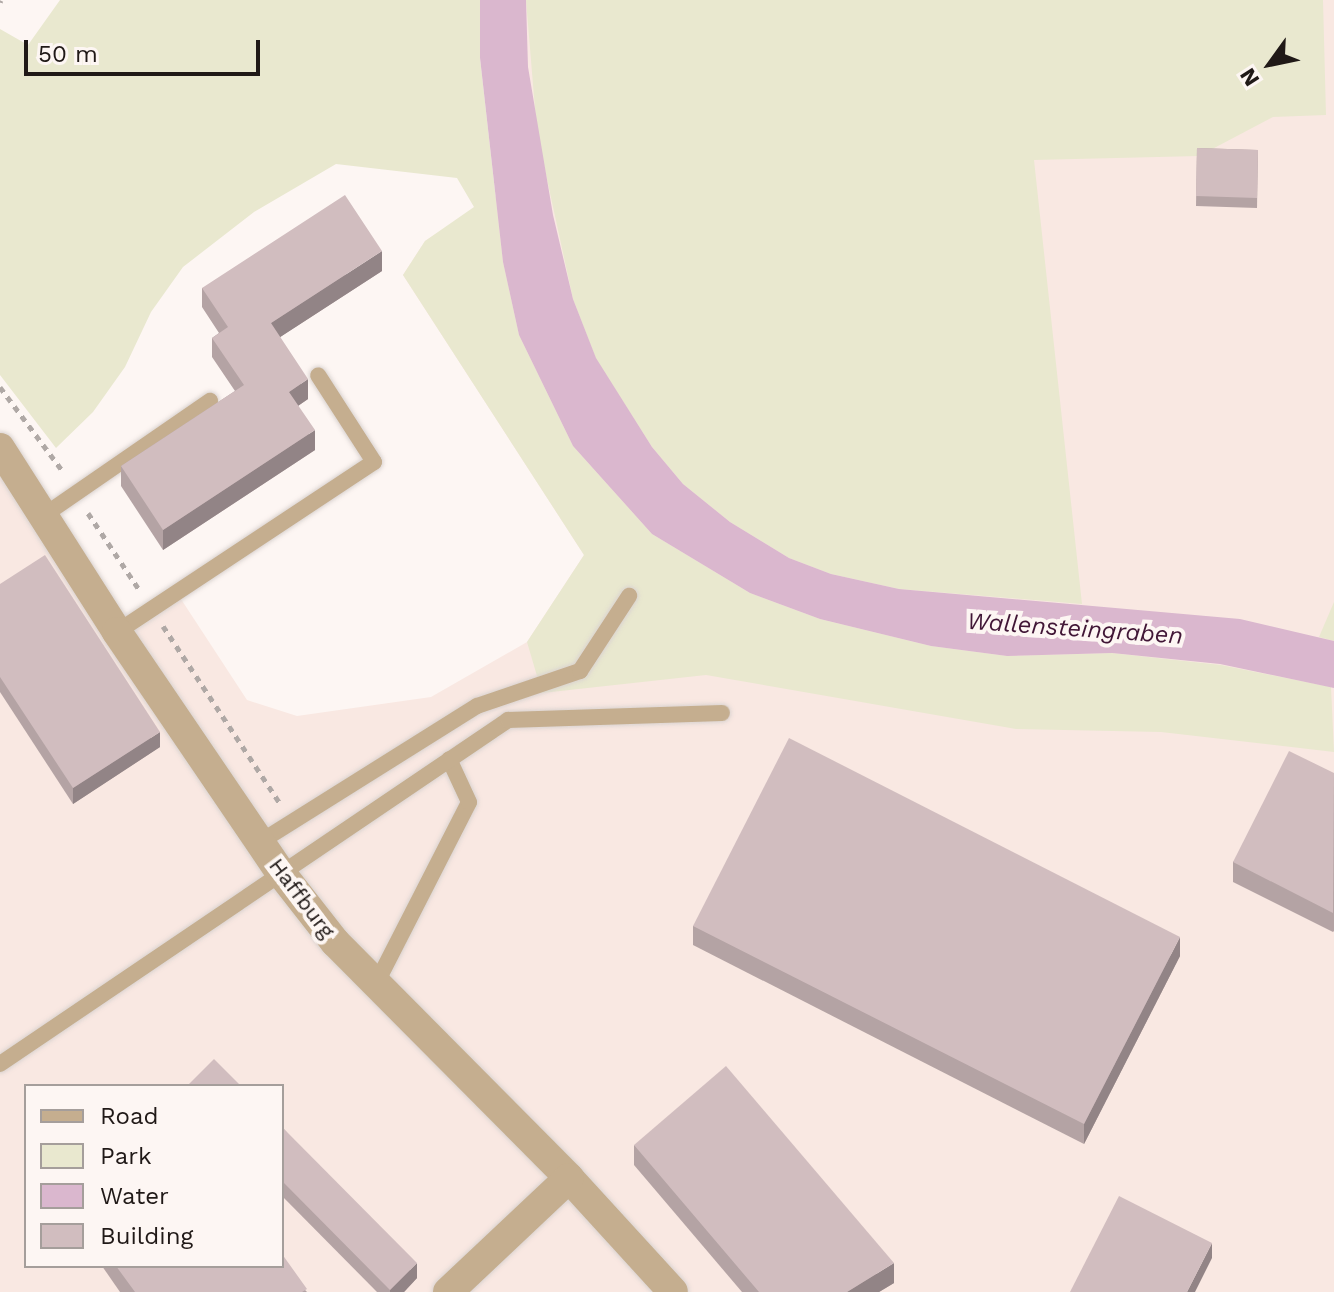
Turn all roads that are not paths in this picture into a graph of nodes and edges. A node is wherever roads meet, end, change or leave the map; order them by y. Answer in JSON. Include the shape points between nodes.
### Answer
{"nodes":[{"id":1,"x":318,"y":375,"type":"dead end"},
{"id":2,"x":210,"y":401,"type":"dead end"},
{"id":3,"x":0,"y":448,"type":"edge"},
{"id":4,"x":43,"y":516,"type":"junction"},
{"id":5,"x":629,"y":596,"type":"dead end"},
{"id":6,"x":117,"y":632,"type":"junction"},
{"id":7,"x":722,"y":713,"type":"dead end"},
{"id":8,"x":449,"y":759,"type":"junction"},
{"id":9,"x":260,"y":842,"type":"junction"},
{"id":10,"x":281,"y":873,"type":"junction"},
{"id":11,"x":376,"y":984,"type":"junction"},
{"id":12,"x":0,"y":1064,"type":"edge"},
{"id":13,"x":569,"y":1178,"type":"junction"},
{"id":14,"x":448,"y":1292,"type":"edge"},
{"id":15,"x":673,"y":1292,"type":"edge"}],
"edges":[{"from":1,"to":6,"type":"lane","via":[[374,462]]},
{"from":2,"to":4,"type":"lane"},
{"from":3,"to":4,"type":"street","name":"Haffburg"},
{"from":4,"to":6,"type":"street","name":"Haffburg"},
{"from":5,"to":9,"type":"lane","via":[[580,671],[477,706]]},
{"from":6,"to":9,"type":"street","name":"Haffburg"},
{"from":7,"to":8,"type":"lane","via":[[508,720]]},
{"from":8,"to":10,"type":"lane"},
{"from":8,"to":11,"type":"lane","via":[[469,802]]},
{"from":9,"to":10,"type":"street","name":"Haffburg"},
{"from":10,"to":11,"type":"street","name":"Haffburg"},
{"from":10,"to":12,"type":"lane"},
{"from":11,"to":13,"type":"street","name":"Haffburg"},
{"from":13,"to":14,"type":"street"},
{"from":13,"to":15,"type":"street","name":"Haffburg"}]}
